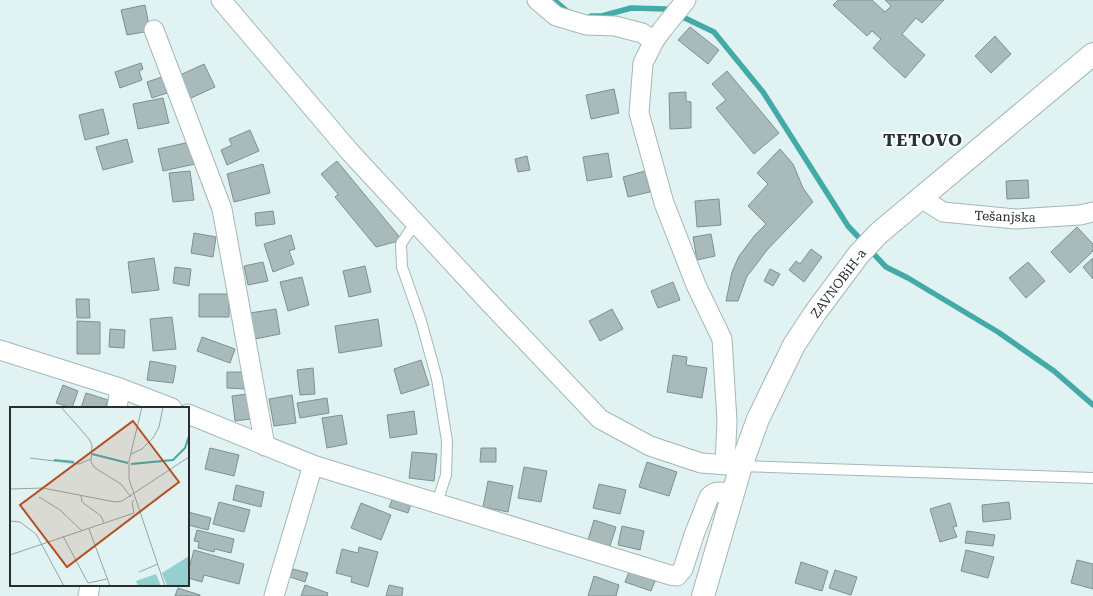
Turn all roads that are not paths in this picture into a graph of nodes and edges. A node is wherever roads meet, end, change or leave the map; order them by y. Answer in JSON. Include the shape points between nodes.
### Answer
{"nodes":[{"id":1,"x":221,"y":0,"type":"edge"},
{"id":2,"x":537,"y":0,"type":"edge"},
{"id":3,"x":684,"y":2,"type":"edge"},
{"id":4,"x":154,"y":30,"type":"dead end"},
{"id":5,"x":654,"y":41,"type":"junction"},
{"id":6,"x":1093,"y":54,"type":"edge"},
{"id":7,"x":921,"y":198,"type":"junction"},
{"id":8,"x":1093,"y":212,"type":"edge"},
{"id":9,"x":418,"y":225,"type":"junction"},
{"id":10,"x":0,"y":350,"type":"edge"},
{"id":11,"x":120,"y":388,"type":"junction"},
{"id":12,"x":117,"y":407,"type":"edge"},
{"id":13,"x":169,"y":407,"type":"edge"},
{"id":14,"x":189,"y":414,"type":"edge"},
{"id":15,"x":265,"y":446,"type":"junction"},
{"id":16,"x":313,"y":465,"type":"junction"},
{"id":17,"x":733,"y":465,"type":"junction"},
{"id":18,"x":1093,"y":478,"type":"edge"},
{"id":19,"x":733,"y":496,"type":"junction"},
{"id":20,"x":437,"y":503,"type":"junction"},
{"id":21,"x":90,"y":586,"type":"edge"},
{"id":22,"x":88,"y":596,"type":"edge"},
{"id":23,"x":274,"y":596,"type":"edge"},
{"id":24,"x":703,"y":596,"type":"edge"}],
"edges":[{"from":1,"to":9,"type":"street","via":[[350,152]]},
{"from":2,"to":5,"type":"street","via":[[556,16],[586,25],[616,26],[642,33]]},
{"from":3,"to":5,"type":"street"},
{"from":4,"to":15,"type":"street","via":[[222,210]]},
{"from":5,"to":17,"type":"street","via":[[643,63],[639,113],[664,203],[696,285],[722,338],[727,421]]},
{"from":6,"to":7,"type":"main road","name":"ZAVNOBiH-a"},
{"from":7,"to":8,"type":"street","name":"Tešanjska","via":[[943,212],[1015,219]]},
{"from":7,"to":17,"type":"main road","name":"ZAVNOBiH-a","via":[[879,233],[859,254],[815,313],[794,345]]},
{"from":9,"to":17,"type":"street","via":[[600,419],[650,446],[701,462]]},
{"from":9,"to":20,"type":"lane","via":[[409,232],[401,244],[402,267],[421,321],[437,379],[447,441],[446,475]]},
{"from":10,"to":11,"type":"street"},
{"from":11,"to":12,"type":"street"},
{"from":11,"to":13,"type":"street"},
{"from":14,"to":15,"type":"street"},
{"from":15,"to":16,"type":"street"},
{"from":16,"to":20,"type":"street"},
{"from":16,"to":23,"type":"street"},
{"from":17,"to":18,"type":"lane"},
{"from":17,"to":19,"type":"main road","name":"ZAVNOBiH-a"},
{"from":19,"to":20,"type":"street","via":[[712,493],[683,569],[677,576]]},
{"from":19,"to":24,"type":"main road","name":"ZAVNOBiH-a"},
{"from":21,"to":22,"type":"street"}]}
